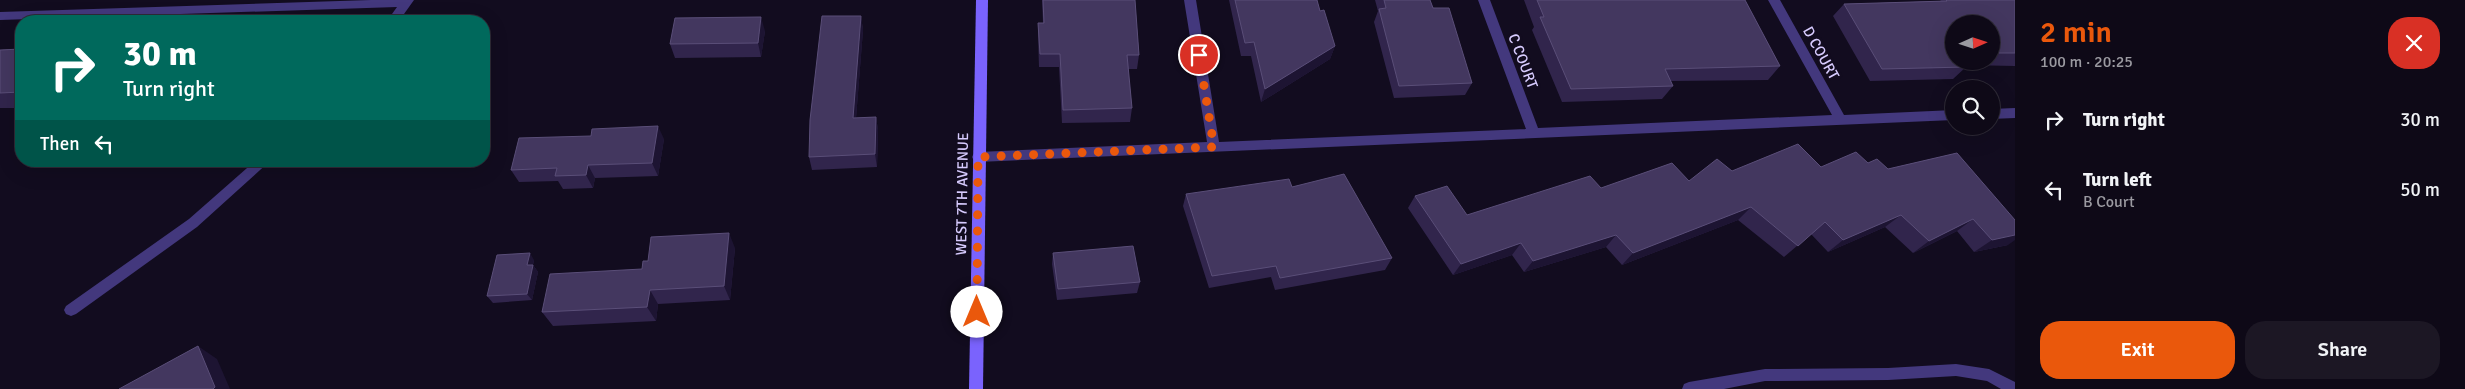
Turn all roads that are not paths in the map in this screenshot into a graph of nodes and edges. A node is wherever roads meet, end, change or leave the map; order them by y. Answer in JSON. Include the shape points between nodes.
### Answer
{"nodes":[{"id":1,"x":982,"y":0,"type":"edge"},
{"id":2,"x":1190,"y":0,"type":"edge"},
{"id":3,"x":1484,"y":0,"type":"edge"},
{"id":4,"x":1774,"y":0,"type":"edge"},
{"id":5,"x":407,"y":1,"type":"edge"},
{"id":6,"x":15,"y":15,"type":"edge"},
{"id":7,"x":27,"y":15,"type":"edge"},
{"id":8,"x":397,"y":15,"type":"edge"},
{"id":9,"x":0,"y":16,"type":"edge"},
{"id":10,"x":2015,"y":113,"type":"edge"},
{"id":11,"x":2000,"y":114,"type":"edge"},
{"id":12,"x":1945,"y":115,"type":"edge"},
{"id":13,"x":1841,"y":120,"type":"junction"},
{"id":14,"x":1534,"y":133,"type":"junction"},
{"id":15,"x":1214,"y":147,"type":"junction"},
{"id":16,"x":978,"y":157,"type":"junction"},
{"id":17,"x":257,"y":167,"type":"edge"},
{"id":18,"x":71,"y":310,"type":"dead end"},
{"id":19,"x":976,"y":389,"type":"edge"},
{"id":20,"x":1689,"y":389,"type":"edge"},
{"id":21,"x":2014,"y":389,"type":"edge"}],
"edges":[{"from":1,"to":16,"type":"street","name":"WEST 7TH AVENUE"},
{"from":2,"to":15,"type":"street"},
{"from":3,"to":14,"type":"street","name":"C COURT"},
{"from":4,"to":13,"type":"street","name":"D COURT"},
{"from":5,"to":7,"type":"street"},
{"from":5,"to":8,"type":"street"},
{"from":6,"to":9,"type":"street"},
{"from":10,"to":11,"type":"street"},
{"from":12,"to":13,"type":"street"},
{"from":13,"to":14,"type":"street"},
{"from":14,"to":15,"type":"street"},
{"from":15,"to":16,"type":"street"},
{"from":16,"to":19,"type":"street","name":"WEST 7TH AVENUE"},
{"from":17,"to":18,"type":"street","via":[[192,223]]},
{"from":20,"to":21,"type":"street","via":[[1765,375],[1956,370],[1989,375]]}]}
